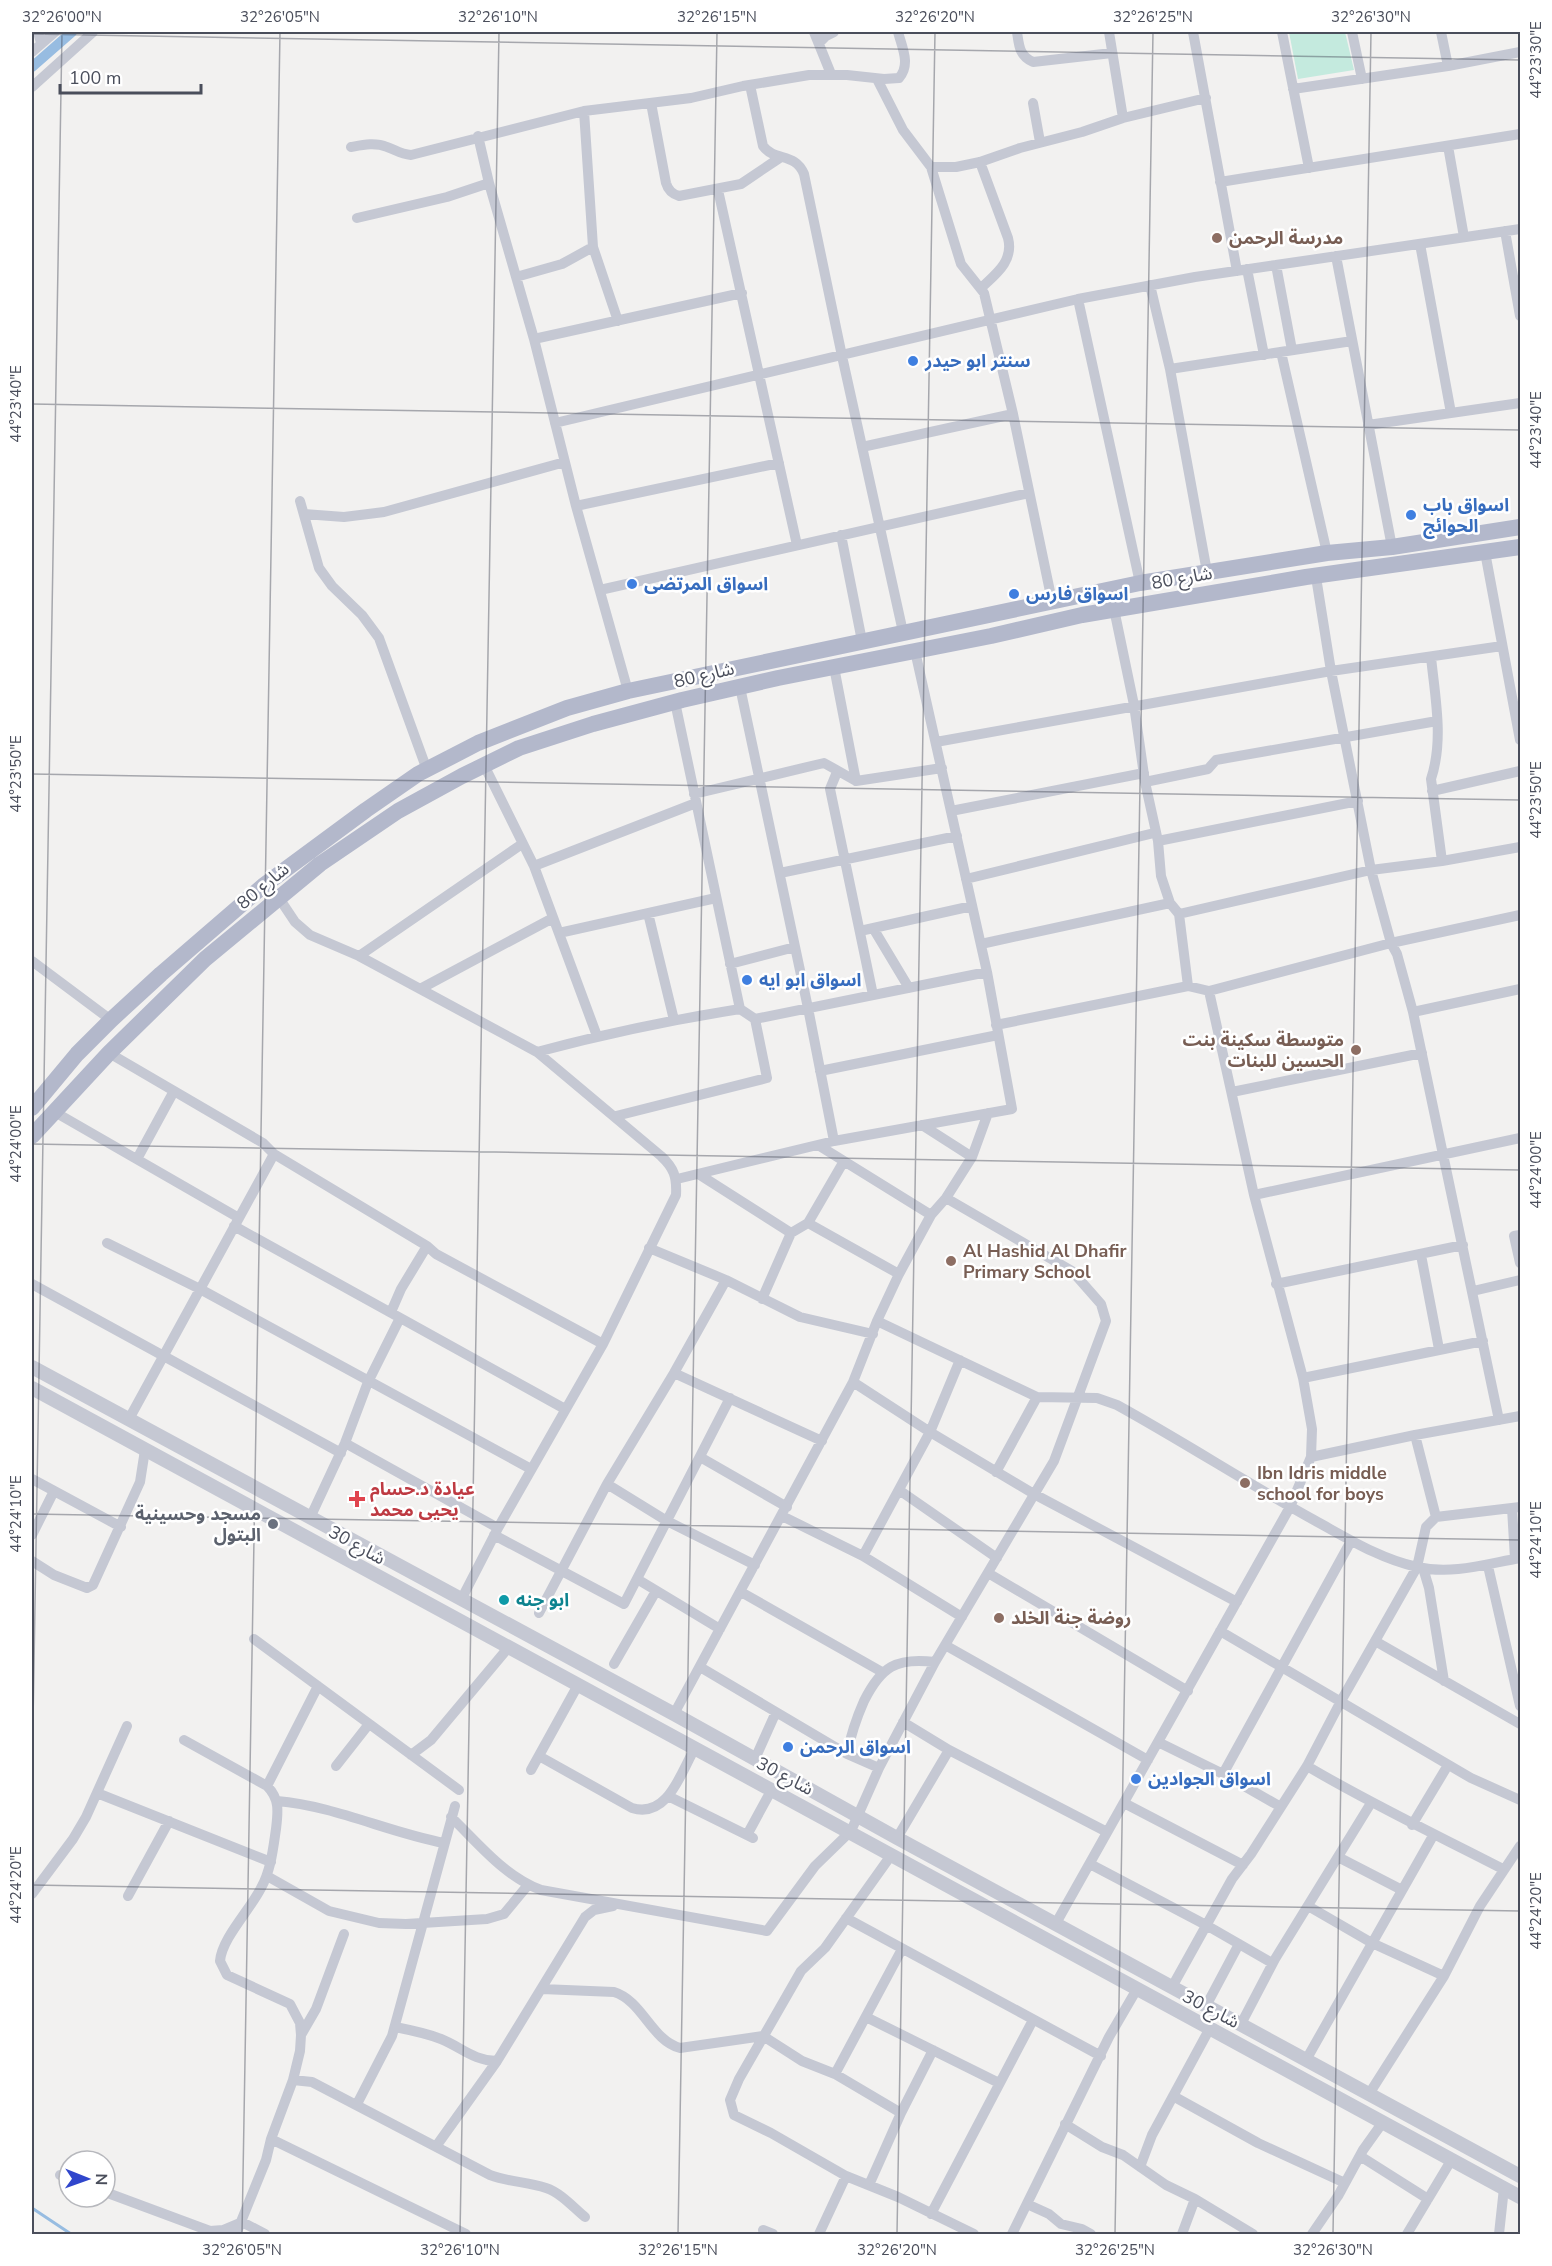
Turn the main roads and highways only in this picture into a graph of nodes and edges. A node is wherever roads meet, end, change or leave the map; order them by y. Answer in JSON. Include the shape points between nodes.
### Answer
{"nodes":[{"id":1,"x":1521,"y":527,"type":"edge"},
{"id":2,"x":1521,"y":547,"type":"edge"},
{"id":3,"x":1076,"y":597,"type":"junction"},
{"id":4,"x":1028,"y":606,"type":"junction"},
{"id":5,"x":1082,"y":615,"type":"junction"},
{"id":6,"x":1033,"y":626,"type":"junction"},
{"id":7,"x":32,"y":1108,"type":"edge"},
{"id":8,"x":32,"y":1136,"type":"edge"}],
"edges":[{"from":1,"to":3,"type":"main road","name":"شارع 80","via":[[1327,553]]},
{"from":2,"to":5,"type":"main road","name":"شارع 80"},
{"from":3,"to":4,"type":"main road","name":"شارع 80"},
{"from":3,"to":5,"type":"main road","via":[[1071,606]]},
{"from":4,"to":6,"type":"main road","via":[[1039,614]]},
{"from":4,"to":7,"type":"main road","name":"شارع 80","via":[[628,691],[567,708],[478,742],[366,810],[263,886],[111,1020]]},
{"from":5,"to":6,"type":"main road","name":"شارع 80"},
{"from":6,"to":8,"type":"main road","name":"شارع 80","via":[[675,702],[519,748],[484,765],[398,811],[320,864],[205,959]]}]}
